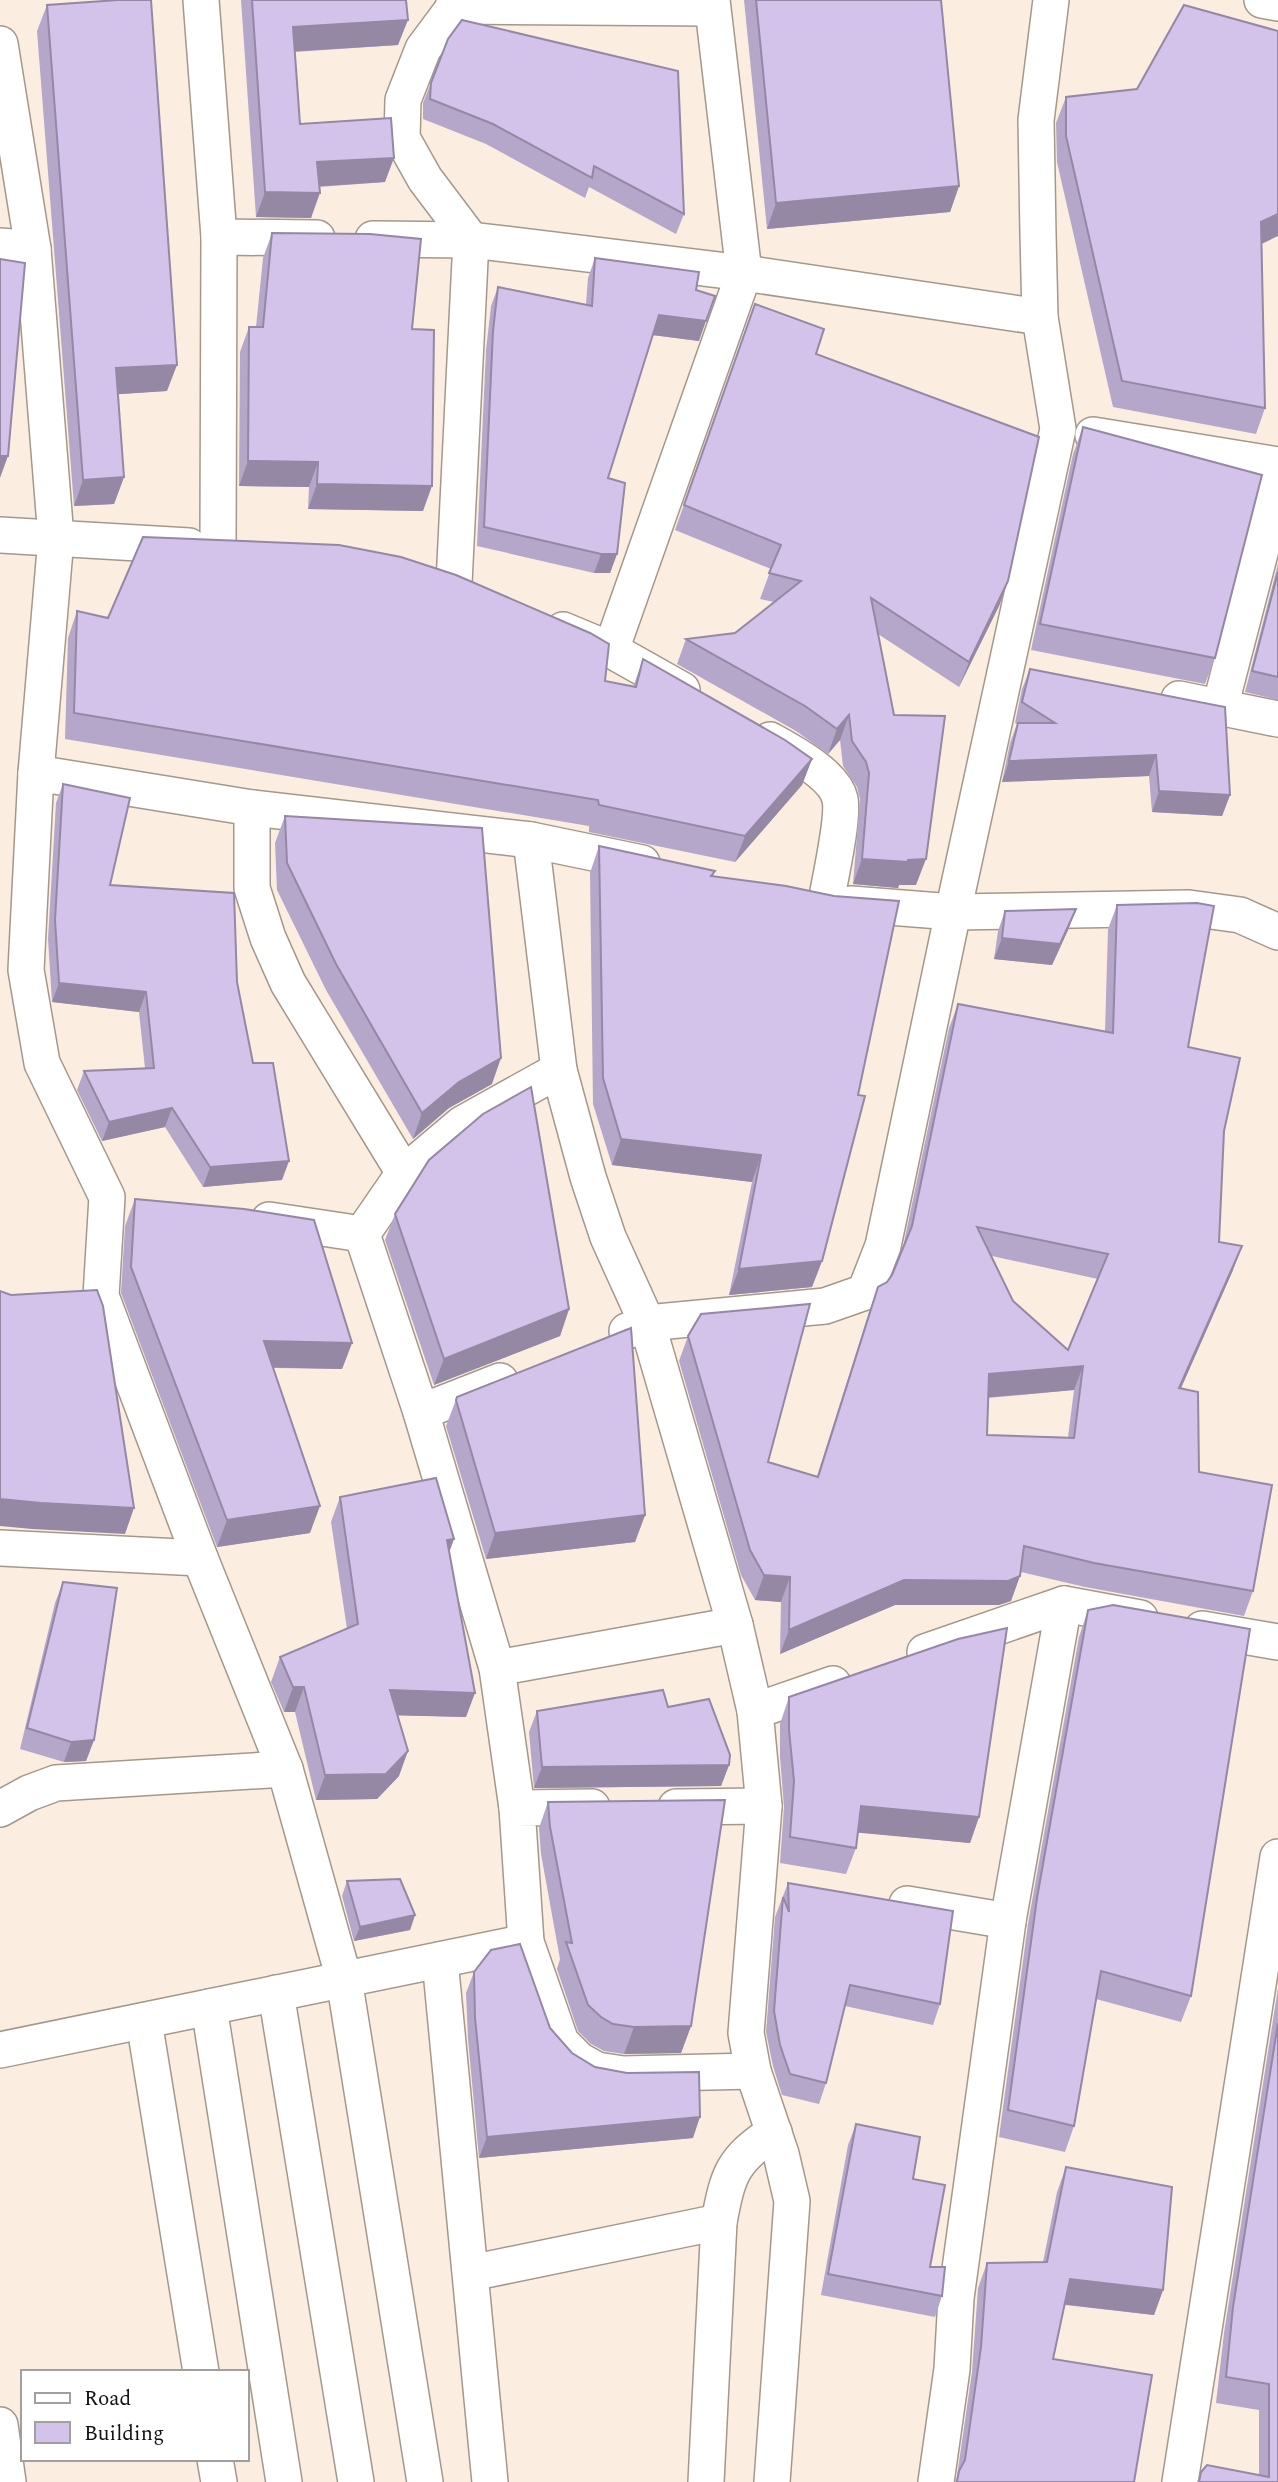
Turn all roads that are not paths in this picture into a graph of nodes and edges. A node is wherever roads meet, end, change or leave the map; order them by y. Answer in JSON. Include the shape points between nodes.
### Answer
{"nodes":[{"id":1,"x":201,"y":0,"type":"edge"},
{"id":2,"x":1262,"y":0,"type":"edge"},
{"id":3,"x":1050,"y":1,"type":"edge"},
{"id":4,"x":454,"y":3,"type":"edge"},
{"id":5,"x":1278,"y":3,"type":"edge"},
{"id":6,"x":712,"y":4,"type":"edge"},
{"id":7,"x":0,"y":44,"type":"edge"},
{"id":8,"x":219,"y":237,"type":"junction"},
{"id":9,"x":471,"y":240,"type":"junction"},
{"id":10,"x":17,"y":247,"type":"edge"},
{"id":11,"x":744,"y":274,"type":"junction"},
{"id":12,"x":1040,"y":317,"type":"junction"},
{"id":13,"x":1058,"y":429,"type":"junction"},
{"id":14,"x":1278,"y":465,"type":"edge"},
{"id":15,"x":1278,"y":484,"type":"edge"},
{"id":16,"x":0,"y":535,"type":"edge"},
{"id":17,"x":56,"y":538,"type":"junction"},
{"id":18,"x":420,"y":571,"type":"edge"},
{"id":19,"x":454,"y":583,"type":"junction"},
{"id":20,"x":487,"y":597,"type":"edge"},
{"id":21,"x":537,"y":618,"type":"edge"},
{"id":22,"x":611,"y":650,"type":"junction"},
{"id":23,"x":1143,"y":692,"type":"edge"},
{"id":24,"x":704,"y":703,"type":"edge"},
{"id":25,"x":1220,"y":707,"type":"junction"},
{"id":26,"x":1278,"y":719,"type":"edge"},
{"id":27,"x":739,"y":722,"type":"edge"},
{"id":28,"x":36,"y":773,"type":"junction"},
{"id":29,"x":252,"y":808,"type":"junction"},
{"id":30,"x":531,"y":840,"type":"junction"},
{"id":31,"x":679,"y":871,"type":"edge"},
{"id":32,"x":953,"y":912,"type":"junction"},
{"id":33,"x":1278,"y":932,"type":"edge"},
{"id":34,"x":559,"y":1070,"type":"junction"},
{"id":35,"x":404,"y":1172,"type":"junction"},
{"id":36,"x":241,"y":1216,"type":"edge"},
{"id":37,"x":362,"y":1234,"type":"junction"},
{"id":38,"x":647,"y":1323,"type":"junction"},
{"id":39,"x":597,"y":1343,"type":"edge"},
{"id":40,"x":534,"y":1368,"type":"edge"},
{"id":41,"x":421,"y":1412,"type":"junction"},
{"id":42,"x":0,"y":1548,"type":"edge"},
{"id":43,"x":200,"y":1558,"type":"junction"},
{"id":44,"x":1064,"y":1604,"type":"junction"},
{"id":45,"x":735,"y":1625,"type":"junction"},
{"id":46,"x":1278,"y":1642,"type":"edge"},
{"id":47,"x":896,"y":1662,"type":"edge"},
{"id":48,"x":497,"y":1668,"type":"junction"},
{"id":49,"x":857,"y":1675,"type":"edge"},
{"id":50,"x":755,"y":1711,"type":"junction"},
{"id":51,"x":285,"y":1769,"type":"junction"},
{"id":52,"x":764,"y":1806,"type":"junction"},
{"id":53,"x":517,"y":1808,"type":"junction"},
{"id":54,"x":0,"y":1809,"type":"edge"},
{"id":55,"x":1278,"y":1857,"type":"edge"},
{"id":56,"x":869,"y":1898,"type":"edge"},
{"id":57,"x":1007,"y":1921,"type":"junction"},
{"id":58,"x":526,"y":1942,"type":"junction"},
{"id":59,"x":440,"y":1959,"type":"junction"},
{"id":60,"x":344,"y":1979,"type":"junction"},
{"id":61,"x":276,"y":1993,"type":"junction"},
{"id":62,"x":209,"y":2007,"type":"junction"},
{"id":63,"x":144,"y":2021,"type":"junction"},
{"id":64,"x":0,"y":2050,"type":"edge"},
{"id":65,"x":753,"y":2071,"type":"junction"},
{"id":66,"x":774,"y":2132,"type":"junction"},
{"id":67,"x":719,"y":2222,"type":"junction"},
{"id":68,"x":471,"y":2273,"type":"junction"},
{"id":69,"x":201,"y":2370,"type":"edge"},
{"id":70,"x":0,"y":2425,"type":"edge"},
{"id":71,"x":215,"y":2461,"type":"edge"},
{"id":72,"x":8,"y":2482,"type":"edge"},
{"id":73,"x":219,"y":2482,"type":"edge"},
{"id":74,"x":284,"y":2482,"type":"edge"},
{"id":75,"x":356,"y":2482,"type":"edge"},
{"id":76,"x":425,"y":2482,"type":"edge"},
{"id":77,"x":490,"y":2482,"type":"edge"},
{"id":78,"x":706,"y":2482,"type":"edge"},
{"id":79,"x":772,"y":2482,"type":"edge"},
{"id":80,"x":936,"y":2482,"type":"edge"},
{"id":81,"x":1180,"y":2482,"type":"edge"}],
"edges":[{"from":1,"to":8,"type":"street"},
{"from":2,"to":5,"type":"street"},
{"from":3,"to":12,"type":"street","via":[[1037,120]]},
{"from":4,"to":6,"type":"street"},
{"from":4,"to":9,"type":"street","via":[[422,49],[403,100],[402,138],[425,179]]},
{"from":6,"to":11,"type":"street"},
{"from":7,"to":10,"type":"street"},
{"from":8,"to":9,"type":"street"},
{"from":8,"to":17,"type":"street","via":[[231,548]]},
{"from":9,"to":11,"type":"street"},
{"from":9,"to":19,"type":"street"},
{"from":10,"to":17,"type":"street"},
{"from":11,"to":12,"type":"street"},
{"from":11,"to":22,"type":"street"},
{"from":12,"to":13,"type":"street"},
{"from":13,"to":14,"type":"street"},
{"from":13,"to":32,"type":"street","via":[[1020,669]]},
{"from":15,"to":25,"type":"street"},
{"from":16,"to":17,"type":"street"},
{"from":17,"to":28,"type":"street"},
{"from":18,"to":19,"type":"street"},
{"from":19,"to":20,"type":"street"},
{"from":21,"to":22,"type":"street"},
{"from":22,"to":24,"type":"street"},
{"from":23,"to":25,"type":"street"},
{"from":25,"to":26,"type":"street"},
{"from":27,"to":32,"type":"street","via":[[827,778],[840,798],[839,824],[812,899]]},
{"from":28,"to":29,"type":"street"},
{"from":28,"to":43,"type":"street","via":[[26,970],[42,1063],[120,1199],[88,1296]]},
{"from":29,"to":30,"type":"street"},
{"from":29,"to":35,"type":"street","via":[[252,888],[268,938],[288,983]]},
{"from":30,"to":31,"type":"street"},
{"from":30,"to":34,"type":"street"},
{"from":32,"to":33,"type":"street","via":[[1189,908],[1240,915]]},
{"from":32,"to":38,"type":"street","via":[[883,1246],[865,1292],[825,1306]]},
{"from":34,"to":35,"type":"street","via":[[462,1124]]},
{"from":34,"to":38,"type":"street","via":[[608,1237]]},
{"from":35,"to":37,"type":"street"},
{"from":36,"to":37,"type":"street"},
{"from":37,"to":41,"type":"street"},
{"from":38,"to":39,"type":"street"},
{"from":38,"to":45,"type":"street"},
{"from":40,"to":41,"type":"street"},
{"from":41,"to":48,"type":"street"},
{"from":42,"to":43,"type":"street"},
{"from":43,"to":51,"type":"street"},
{"from":44,"to":46,"type":"street"},
{"from":44,"to":47,"type":"street"},
{"from":44,"to":57,"type":"street"},
{"from":45,"to":48,"type":"street"},
{"from":45,"to":50,"type":"street"},
{"from":48,"to":53,"type":"street"},
{"from":49,"to":50,"type":"street"},
{"from":50,"to":52,"type":"street"},
{"from":51,"to":54,"type":"street","via":[[56,1783]]},
{"from":51,"to":60,"type":"street"},
{"from":52,"to":53,"type":"street"},
{"from":52,"to":65,"type":"street","via":[[773,1883],[746,2033]]},
{"from":53,"to":58,"type":"street"},
{"from":55,"to":81,"type":"street"},
{"from":56,"to":57,"type":"street"},
{"from":57,"to":80,"type":"street"},
{"from":58,"to":59,"type":"street"},
{"from":58,"to":65,"type":"street","via":[[561,2042],[579,2060],[597,2070],[624,2074]]},
{"from":59,"to":60,"type":"street"},
{"from":59,"to":68,"type":"street"},
{"from":60,"to":61,"type":"street"},
{"from":60,"to":76,"type":"street"},
{"from":61,"to":62,"type":"street"},
{"from":61,"to":75,"type":"street"},
{"from":62,"to":63,"type":"street"},
{"from":62,"to":74,"type":"street"},
{"from":63,"to":64,"type":"street"},
{"from":63,"to":69,"type":"street"},
{"from":65,"to":66,"type":"street"},
{"from":66,"to":67,"type":"street","via":[[749,2148],[734,2168]]},
{"from":66,"to":79,"type":"street","via":[[792,2201]]},
{"from":67,"to":68,"type":"street"},
{"from":67,"to":78,"type":"street"},
{"from":68,"to":77,"type":"street"},
{"from":70,"to":72,"type":"street"},
{"from":71,"to":73,"type":"street"}]}
